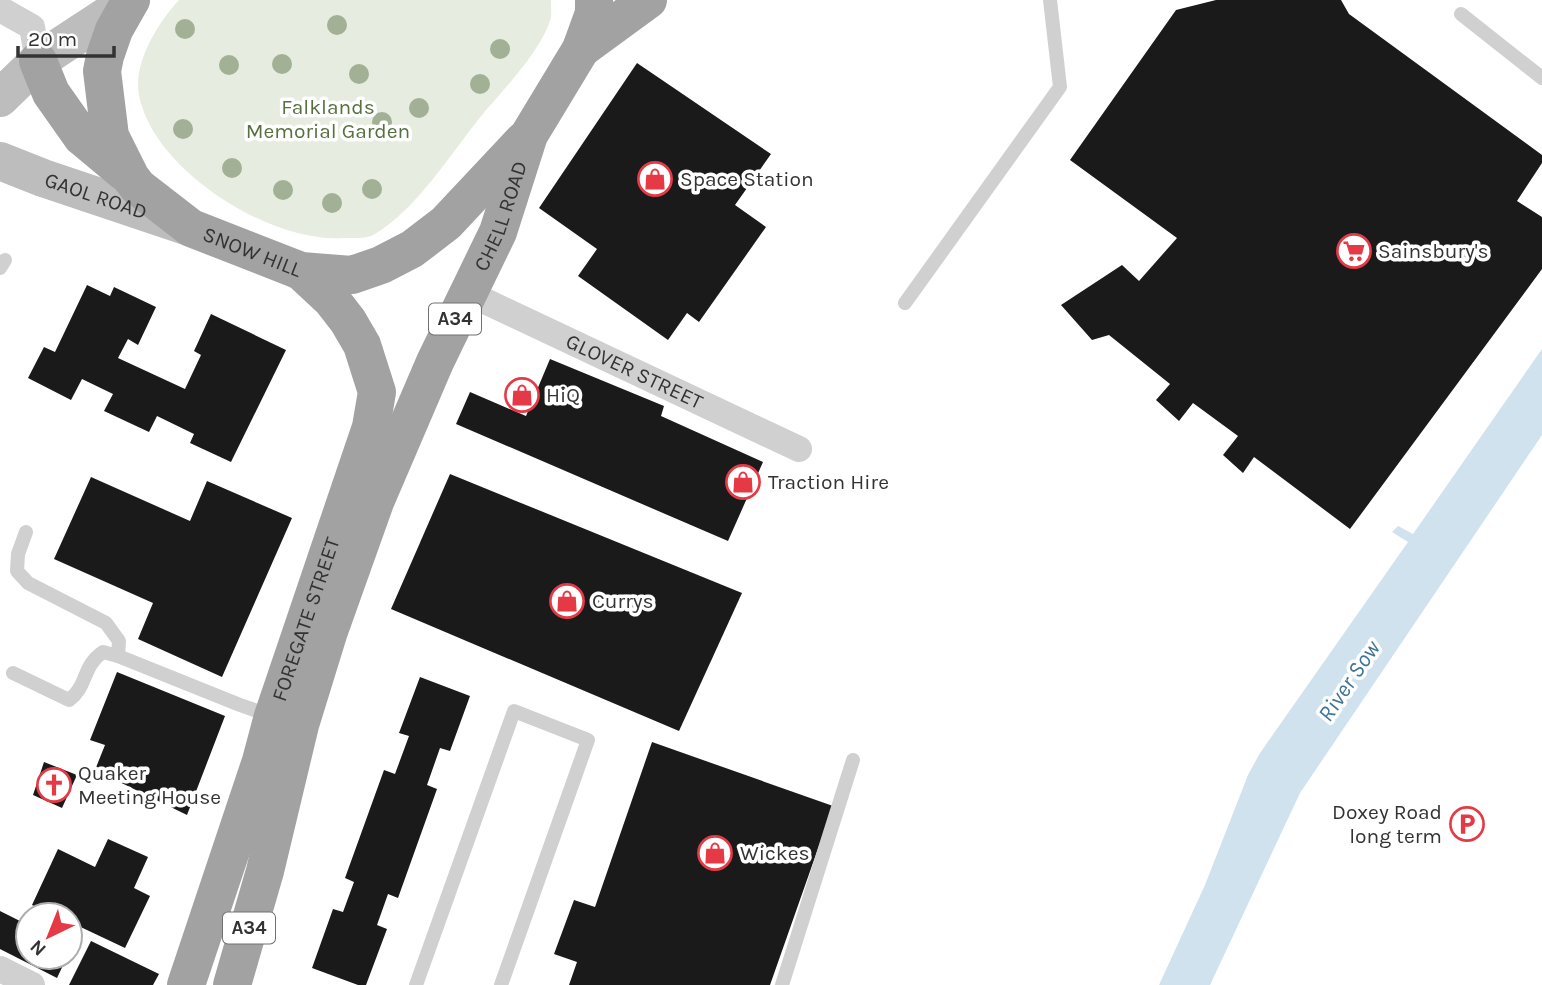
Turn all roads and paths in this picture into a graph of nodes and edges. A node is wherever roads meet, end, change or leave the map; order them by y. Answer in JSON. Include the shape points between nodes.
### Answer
{"nodes":[{"id":1,"x":131,"y":0,"type":"edge"},
{"id":2,"x":594,"y":0,"type":"edge"},
{"id":3,"x":648,"y":0,"type":"edge"},
{"id":4,"x":1050,"y":0,"type":"edge"},
{"id":5,"x":0,"y":9,"type":"edge"},
{"id":6,"x":1461,"y":14,"type":"dead end"},
{"id":7,"x":581,"y":49,"type":"junction"},
{"id":8,"x":38,"y":61,"type":"junction"},
{"id":9,"x":1539,"y":75,"type":"edge"},
{"id":10,"x":0,"y":98,"type":"edge"},
{"id":11,"x":529,"y":135,"type":"junction"},
{"id":12,"x":0,"y":161,"type":"edge"},
{"id":13,"x":131,"y":178,"type":"junction"},
{"id":14,"x":191,"y":228,"type":"junction"},
{"id":15,"x":301,"y":271,"type":"junction"},
{"id":16,"x":468,"y":293,"type":"junction"},
{"id":17,"x":905,"y":303,"type":"dead end"},
{"id":18,"x":799,"y":449,"type":"dead end"},
{"id":19,"x":375,"y":502,"type":"joint"},
{"id":20,"x":26,"y":532,"type":"dead end"},
{"id":21,"x":118,"y":656,"type":"junction"},
{"id":22,"x":13,"y":673,"type":"dead end"},
{"id":23,"x":286,"y":721,"type":"junction"},
{"id":24,"x":853,"y":760,"type":"dead end"},
{"id":25,"x":0,"y":969,"type":"edge"},
{"id":26,"x":32,"y":985,"type":"edge"},
{"id":27,"x":186,"y":985,"type":"edge"},
{"id":28,"x":232,"y":985,"type":"edge"},
{"id":29,"x":416,"y":985,"type":"edge"},
{"id":30,"x":501,"y":985,"type":"edge"},
{"id":31,"x":782,"y":985,"type":"edge"}],
"edges":[{"from":1,"to":8,"type":"main road"},
{"from":1,"to":13,"type":"highway","name":"SNOW HILL","via":[[114,30],[102,71],[110,136]]},
{"from":2,"to":7,"type":"highway"},
{"from":3,"to":7,"type":"highway"},
{"from":4,"to":17,"type":"lane","via":[[1060,88]]},
{"from":5,"to":8,"type":"street","via":[[32,27]]},
{"from":6,"to":9,"type":"lane"},
{"from":7,"to":11,"type":"highway","name":"CHELL ROAD"},
{"from":8,"to":10,"type":"main road"},
{"from":8,"to":13,"type":"highway","via":[[51,93],[82,138]]},
{"from":11,"to":15,"type":"highway","name":"SNOW HILL","via":[[446,223],[412,249],[352,275]]},
{"from":11,"to":16,"type":"highway","name":"CHELL ROAD","number":"A34","via":[[498,232]]},
{"from":12,"to":14,"type":"main road","name":"GAOL ROAD"},
{"from":13,"to":14,"type":"highway","name":"SNOW HILL"},
{"from":14,"to":15,"type":"highway","name":"SNOW HILL"},
{"from":15,"to":23,"type":"highway","name":"FOREGATE STREET","number":"A34","via":[[348,321],[369,363],[377,392],[372,427]]},
{"from":16,"to":18,"type":"street","name":"GLOVER STREET"},
{"from":16,"to":19,"type":"highway","name":"CHELL ROAD","number":"A34"},
{"from":19,"to":23,"type":"highway","name":"FOREGATE STREET","number":"A34","via":[[329,631]]},
{"from":20,"to":21,"type":"lane","via":[[17,571],[28,583],[106,624],[119,641]]},
{"from":21,"to":22,"type":"lane","via":[[103,652],[93,659],[78,693],[69,700]]},
{"from":21,"to":23,"type":"lane"},
{"from":23,"to":27,"type":"highway","name":"FOREGATE STREET","number":"A34","via":[[257,774]]},
{"from":23,"to":28,"type":"highway","name":"FOREGATE STREET","number":"A34","via":[[265,871]]},
{"from":24,"to":31,"type":"lane"},
{"from":25,"to":26,"type":"street"},
{"from":29,"to":30,"type":"lane","via":[[514,711],[588,740]]}]}
